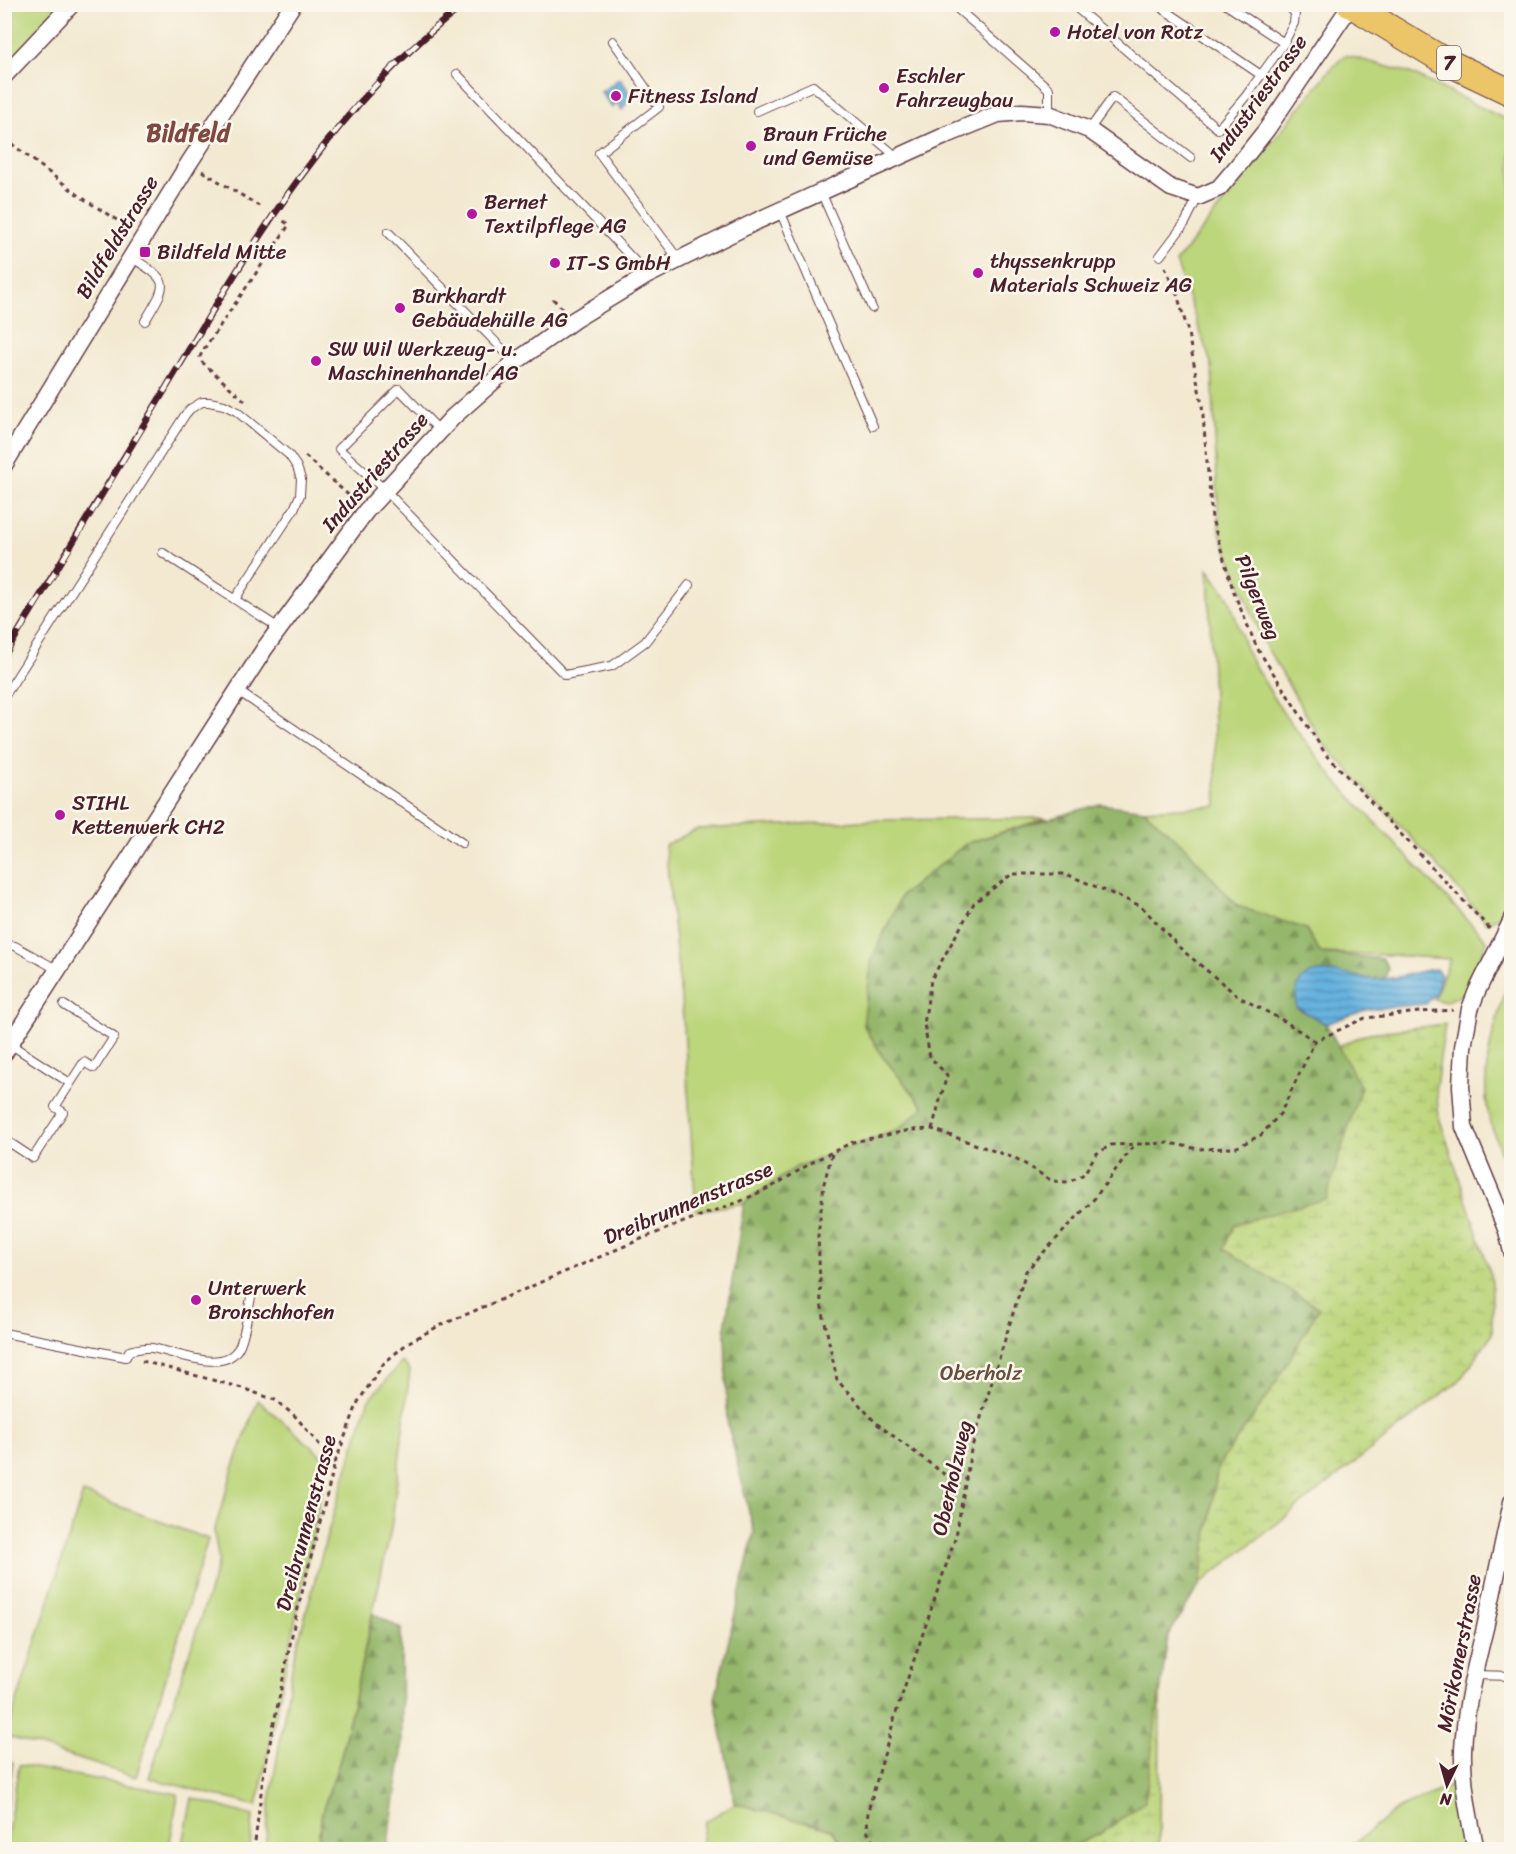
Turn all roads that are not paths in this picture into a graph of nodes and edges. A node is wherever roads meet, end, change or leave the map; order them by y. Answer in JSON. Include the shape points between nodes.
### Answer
{"nodes":[{"id":1,"x":72,"y":4,"type":"edge"},
{"id":2,"x":293,"y":4,"type":"edge"},
{"id":3,"x":952,"y":4,"type":"edge"},
{"id":4,"x":1072,"y":4,"type":"edge"},
{"id":5,"x":1156,"y":4,"type":"edge"},
{"id":6,"x":1226,"y":4,"type":"edge"},
{"id":7,"x":1286,"y":4,"type":"edge"},
{"id":8,"x":1350,"y":5,"type":"edge"},
{"id":9,"x":613,"y":41,"type":"dead end"},
{"id":10,"x":1284,"y":43,"type":"junction"},
{"id":11,"x":457,"y":74,"type":"dead end"},
{"id":12,"x":1260,"y":75,"type":"junction"},
{"id":13,"x":4,"y":76,"type":"edge"},
{"id":14,"x":1512,"y":93,"type":"edge"},
{"id":15,"x":757,"y":111,"type":"dead end"},
{"id":16,"x":1049,"y":114,"type":"junction"},
{"id":17,"x":1089,"y":130,"type":"junction"},
{"id":18,"x":897,"y":157,"type":"junction"},
{"id":19,"x":1191,"y":158,"type":"dead end"},
{"id":20,"x":821,"y":192,"type":"junction"},
{"id":21,"x":1198,"y":197,"type":"junction"},
{"id":22,"x":780,"y":211,"type":"junction"},
{"id":23,"x":388,"y":232,"type":"dead end"},
{"id":24,"x":1160,"y":256,"type":"road end"},
{"id":25,"x":131,"y":257,"type":"junction"},
{"id":26,"x":679,"y":260,"type":"junction"},
{"id":27,"x":648,"y":275,"type":"junction"},
{"id":28,"x":872,"y":309,"type":"dead end"},
{"id":29,"x":145,"y":321,"type":"dead end"},
{"id":30,"x":515,"y":362,"type":"junction"},
{"id":31,"x":873,"y":426,"type":"dead end"},
{"id":32,"x":440,"y":431,"type":"junction"},
{"id":33,"x":4,"y":465,"type":"edge"},
{"id":34,"x":385,"y":490,"type":"junction"},
{"id":35,"x":163,"y":553,"type":"dead end"},
{"id":36,"x":689,"y":585,"type":"dead end"},
{"id":37,"x":235,"y":599,"type":"junction"},
{"id":38,"x":279,"y":628,"type":"junction"},
{"id":39,"x":238,"y":691,"type":"junction"},
{"id":40,"x":4,"y":697,"type":"edge"},
{"id":41,"x":462,"y":843,"type":"dead end"},
{"id":42,"x":1512,"y":920,"type":"edge"},
{"id":43,"x":4,"y":945,"type":"edge"},
{"id":44,"x":1508,"y":945,"type":"edge"},
{"id":45,"x":58,"y":970,"type":"junction"},
{"id":46,"x":64,"y":1005,"type":"dead end"},
{"id":47,"x":7,"y":1049,"type":"edge"},
{"id":48,"x":70,"y":1083,"type":"junction"},
{"id":49,"x":4,"y":1140,"type":"edge"},
{"id":50,"x":1505,"y":1207,"type":"edge"},
{"id":51,"x":1512,"y":1252,"type":"edge"},
{"id":52,"x":252,"y":1293,"type":"dead end"},
{"id":53,"x":4,"y":1333,"type":"edge"},
{"id":54,"x":1512,"y":1502,"type":"edge"},
{"id":55,"x":1474,"y":1675,"type":"junction"},
{"id":56,"x":1512,"y":1676,"type":"edge"},
{"id":57,"x":1476,"y":1850,"type":"edge"}],
"edges":[{"from":1,"to":13,"type":"street"},
{"from":2,"to":25,"type":"street","name":"Bildfeldstrasse"},
{"from":3,"to":16,"type":"lane","via":[[1049,89]]},
{"from":4,"to":12,"type":"lane","via":[[1218,129]]},
{"from":5,"to":12,"type":"lane"},
{"from":6,"to":10,"type":"lane"},
{"from":7,"to":10,"type":"lane","via":[[1295,13]]},
{"from":8,"to":14,"type":"main road","number":"7","via":[[1443,60]]},
{"from":8,"to":21,"type":"street","name":"Industriestrasse","via":[[1267,129],[1219,189]]},
{"from":9,"to":26,"type":"lane","via":[[659,107],[599,153]]},
{"from":10,"to":12,"type":"lane"},
{"from":11,"to":27,"type":"lane"},
{"from":15,"to":18,"type":"lane","via":[[813,86]]},
{"from":16,"to":17,"type":"street","name":"Industriestrasse"},
{"from":16,"to":18,"type":"street","name":"Industriestrasse","via":[[998,114]]},
{"from":17,"to":19,"type":"lane","via":[[1113,98]]},
{"from":17,"to":21,"type":"street","name":"Industriestrasse","via":[[1171,188]]},
{"from":18,"to":20,"type":"street","name":"Industriestrasse"},
{"from":20,"to":22,"type":"street","name":"Industriestrasse"},
{"from":20,"to":28,"type":"lane"},
{"from":21,"to":24,"type":"lane","via":[[1185,223]]},
{"from":22,"to":26,"type":"street","name":"Industriestrasse"},
{"from":22,"to":31,"type":"lane"},
{"from":23,"to":30,"type":"lane"},
{"from":25,"to":29,"type":"lane","via":[[158,275],[162,284]]},
{"from":25,"to":33,"type":"street","name":"Bildfeldstrasse"},
{"from":26,"to":27,"type":"street","name":"Industriestrasse"},
{"from":27,"to":30,"type":"street","name":"Industriestrasse"},
{"from":30,"to":32,"type":"street","name":"Industriestrasse"},
{"from":32,"to":34,"type":"street","name":"Industriestrasse"},
{"from":32,"to":34,"type":"lane","via":[[399,389],[339,449]]},
{"from":34,"to":36,"type":"lane","via":[[565,675],[612,666],[645,642]]},
{"from":34,"to":38,"type":"street","name":"Industriestrasse"},
{"from":35,"to":37,"type":"lane"},
{"from":37,"to":38,"type":"lane"},
{"from":37,"to":40,"type":"lane","via":[[298,502],[301,479],[289,455],[236,411],[202,402],[185,414]]},
{"from":38,"to":39,"type":"street","name":"Industriestrasse"},
{"from":39,"to":41,"type":"lane"},
{"from":39,"to":45,"type":"street","name":"Industriestrasse"},
{"from":42,"to":44,"type":"street"},
{"from":43,"to":45,"type":"lane","via":[[15,946]]},
{"from":44,"to":50,"type":"street","via":[[1477,991],[1470,1009],[1461,1086],[1464,1127]]},
{"from":45,"to":47,"type":"street","name":"Industriestrasse"},
{"from":46,"to":48,"type":"lane","via":[[114,1037],[94,1068],[84,1062]]},
{"from":47,"to":48,"type":"lane"},
{"from":48,"to":49,"type":"lane","via":[[55,1107],[63,1112],[33,1158]]},
{"from":50,"to":51,"type":"street"},
{"from":52,"to":53,"type":"lane","via":[[239,1348],[225,1360],[206,1361],[150,1348],[129,1351],[126,1357]]},
{"from":54,"to":55,"type":"street","name":"Mörikonerstrasse"},
{"from":55,"to":56,"type":"lane"},
{"from":55,"to":57,"type":"street","name":"Mörikonerstrasse","via":[[1463,1751]]}]}
